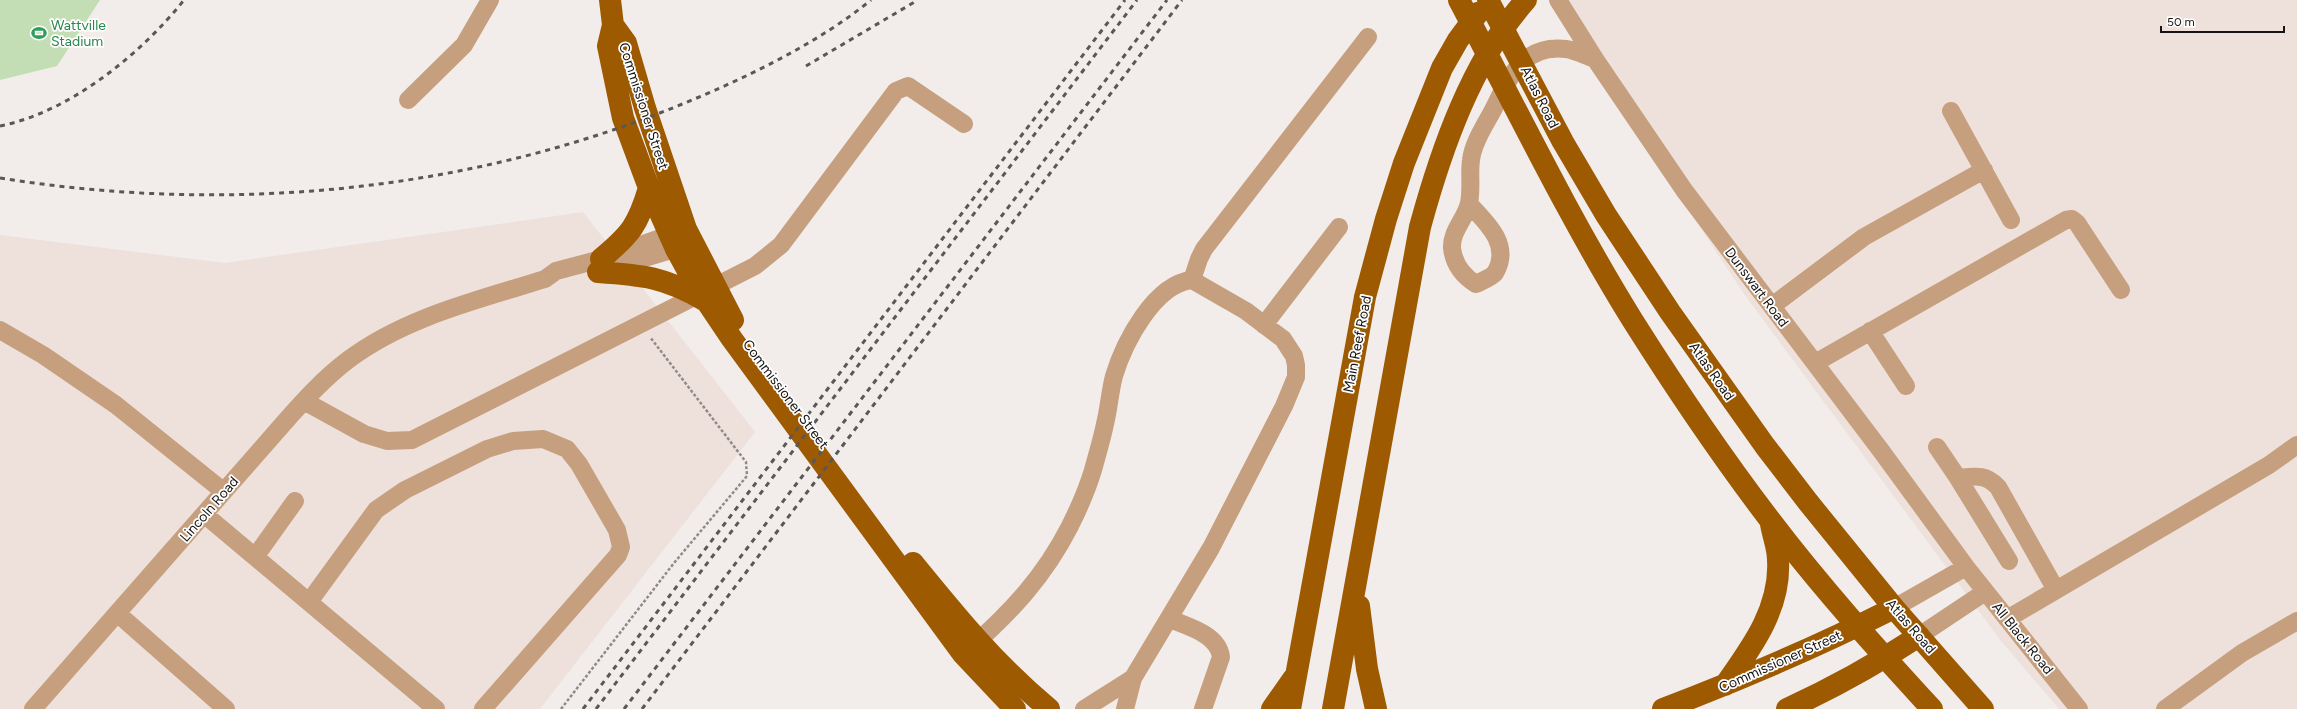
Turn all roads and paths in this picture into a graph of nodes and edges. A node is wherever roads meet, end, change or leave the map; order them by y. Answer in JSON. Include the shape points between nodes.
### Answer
{"nodes":[{"id":1,"x":490,"y":0,"type":"edge"},
{"id":2,"x":610,"y":0,"type":"edge"},
{"id":3,"x":1459,"y":0,"type":"edge"},
{"id":4,"x":1488,"y":0,"type":"edge"},
{"id":5,"x":1526,"y":0,"type":"edge"},
{"id":6,"x":1558,"y":0,"type":"edge"},
{"id":7,"x":613,"y":25,"type":"junction"},
{"id":8,"x":1368,"y":37,"type":"dead end"},
{"id":9,"x":1595,"y":59,"type":"junction"},
{"id":10,"x":408,"y":100,"type":"dead end"},
{"id":11,"x":1951,"y":111,"type":"dead end"},
{"id":12,"x":964,"y":124,"type":"dead end"},
{"id":13,"x":1984,"y":170,"type":"junction"},
{"id":14,"x":646,"y":182,"type":"junction"},
{"id":15,"x":1469,"y":204,"type":"dead end"},
{"id":16,"x":2011,"y":220,"type":"dead end"},
{"id":17,"x":1339,"y":227,"type":"dead end"},
{"id":18,"x":681,"y":239,"type":"junction"},
{"id":19,"x":600,"y":266,"type":"junction"},
{"id":20,"x":1192,"y":280,"type":"junction"},
{"id":21,"x":2121,"y":290,"type":"dead end"},
{"id":22,"x":705,"y":295,"type":"junction"},
{"id":23,"x":1772,"y":306,"type":"junction"},
{"id":24,"x":639,"y":324,"type":"junction"},
{"id":25,"x":1264,"y":325,"type":"junction"},
{"id":26,"x":0,"y":330,"type":"edge"},
{"id":27,"x":1870,"y":331,"type":"junction"},
{"id":28,"x":1815,"y":363,"type":"junction"},
{"id":29,"x":1906,"y":386,"type":"dead end"},
{"id":30,"x":304,"y":401,"type":"junction"},
{"id":31,"x":2297,"y":445,"type":"edge"},
{"id":32,"x":1937,"y":447,"type":"dead end"},
{"id":33,"x":1958,"y":478,"type":"junction"},
{"id":34,"x":224,"y":492,"type":"junction"},
{"id":35,"x":295,"y":501,"type":"dead end"},
{"id":36,"x":204,"y":514,"type":"junction"},
{"id":37,"x":1770,"y":520,"type":"junction"},
{"id":38,"x":255,"y":557,"type":"junction"},
{"id":39,"x":2009,"y":561,"type":"dead end"},
{"id":40,"x":1966,"y":567,"type":"junction"},
{"id":41,"x":2056,"y":590,"type":"junction"},
{"id":42,"x":1356,"y":591,"type":"junction"},
{"id":43,"x":1985,"y":592,"type":"junction"},
{"id":44,"x":308,"y":602,"type":"junction"},
{"id":45,"x":1894,"y":608,"type":"junction"},
{"id":46,"x":117,"y":613,"type":"junction"},
{"id":47,"x":1170,"y":618,"type":"junction"},
{"id":48,"x":2007,"y":619,"type":"junction"},
{"id":49,"x":2297,"y":621,"type":"edge"},
{"id":50,"x":1857,"y":627,"type":"junction"},
{"id":51,"x":1919,"y":636,"type":"junction"},
{"id":52,"x":970,"y":647,"type":"junction"},
{"id":53,"x":1885,"y":658,"type":"junction"},
{"id":54,"x":1298,"y":671,"type":"junction"},
{"id":55,"x":1133,"y":678,"type":"junction"},
{"id":56,"x":1725,"y":686,"type":"junction"},
{"id":57,"x":33,"y":709,"type":"edge"},
{"id":58,"x":226,"y":709,"type":"edge"},
{"id":59,"x":436,"y":709,"type":"edge"},
{"id":60,"x":483,"y":709,"type":"edge"},
{"id":61,"x":561,"y":709,"type":"edge"},
{"id":62,"x":1015,"y":709,"type":"edge"},
{"id":63,"x":1049,"y":709,"type":"edge"},
{"id":64,"x":1084,"y":709,"type":"edge"},
{"id":65,"x":1125,"y":709,"type":"edge"},
{"id":66,"x":1203,"y":709,"type":"edge"},
{"id":67,"x":1272,"y":709,"type":"edge"},
{"id":68,"x":1290,"y":709,"type":"edge"},
{"id":69,"x":1333,"y":709,"type":"edge"},
{"id":70,"x":1376,"y":709,"type":"edge"},
{"id":71,"x":1663,"y":709,"type":"edge"},
{"id":72,"x":1787,"y":709,"type":"edge"},
{"id":73,"x":1932,"y":709,"type":"edge"},
{"id":74,"x":1983,"y":709,"type":"edge"},
{"id":75,"x":2079,"y":709,"type":"edge"},
{"id":76,"x":2165,"y":709,"type":"edge"}],
"edges":[{"from":1,"to":10,"type":"street","via":[[464,45]]},
{"from":2,"to":7,"type":"main road","name":"Commissioner Street"},
{"from":3,"to":37,"type":"main road","name":"Atlas Road","via":[[1540,156],[1633,320],[1706,431]]},
{"from":4,"to":45,"type":"main road","name":"Atlas Road","via":[[1563,142],[1606,215],[1670,312],[1765,446]]},
{"from":4,"to":54,"type":"main road","name":"Main Reef Road","via":[[1458,40],[1442,68],[1404,163],[1386,219],[1365,297]]},
{"from":5,"to":42,"type":"main road","via":[[1497,40],[1473,83],[1434,176],[1419,234]]},
{"from":6,"to":9,"type":"street","name":"Dunswart Road"},
{"from":7,"to":14,"type":"main road","name":"Commissioner Street","via":[[608,46],[623,118]]},
{"from":7,"to":18,"type":"main road","name":"Commissioner Street","via":[[626,43],[665,170]]},
{"from":8,"to":20,"type":"street","via":[[1204,249]]},
{"from":9,"to":15,"type":"street","via":[[1567,49],[1554,49],[1520,62],[1509,77],[1471,159]]},
{"from":9,"to":23,"type":"street","name":"Dunswart Road","via":[[1684,190]]},
{"from":11,"to":13,"type":"street"},
{"from":12,"to":24,"type":"street","via":[[908,86],[896,91],[781,245],[755,266]]},
{"from":13,"to":16,"type":"street"},
{"from":13,"to":23,"type":"street","via":[[1864,237]]},
{"from":14,"to":18,"type":"main road","name":"Commissioner Street"},
{"from":14,"to":19,"type":"main road","via":[[635,227]]},
{"from":17,"to":25,"type":"street"},
{"from":18,"to":19,"type":"street","name":"Lincoln Road"},
{"from":18,"to":22,"type":"main road","name":"Commissioner Street"},
{"from":19,"to":22,"type":"main road","via":[[646,276]]},
{"from":19,"to":30,"type":"street","name":"Lincoln Road","via":[[557,281],[545,279],[401,328],[348,360]]},
{"from":20,"to":25,"type":"street","via":[[1233,302]]},
{"from":20,"to":52,"type":"street","via":[[1182,281],[1166,290],[1129,339],[1114,377],[1092,472],[1069,528],[1034,584]]},
{"from":21,"to":27,"type":"street","via":[[2072,219],[2066,220]]},
{"from":22,"to":52,"type":"main road","name":"Commissioner Street"},
{"from":23,"to":28,"type":"street","name":"Dunswart Road"},
{"from":24,"to":30,"type":"street","via":[[412,440],[386,441],[364,434]]},
{"from":24,"to":61,"type":"path","via":[[746,462],[747,476],[674,563]]},
{"from":25,"to":47,"type":"street","via":[[1283,339],[1294,356],[1294,386],[1211,548]]},
{"from":26,"to":34,"type":"street","via":[[43,355],[116,405]]},
{"from":27,"to":28,"type":"street"},
{"from":27,"to":29,"type":"street"},
{"from":28,"to":40,"type":"street","name":"Dunswart Road"},
{"from":30,"to":34,"type":"street","name":"Lincoln Road"},
{"from":31,"to":41,"type":"street"},
{"from":32,"to":33,"type":"street"},
{"from":33,"to":39,"type":"street"},
{"from":33,"to":41,"type":"street","via":[[1982,476],[1990,479],[1998,487]]},
{"from":34,"to":36,"type":"street","name":"Lincoln Road"},
{"from":35,"to":38,"type":"street"},
{"from":36,"to":38,"type":"street"},
{"from":36,"to":46,"type":"street","name":"Lincoln Road"},
{"from":37,"to":50,"type":"main road","name":"Atlas Road"},
{"from":37,"to":56,"type":"main road","via":[[1778,558],[1775,598],[1766,623]]},
{"from":38,"to":44,"type":"street"},
{"from":40,"to":43,"type":"street","name":"All Black Road"},
{"from":40,"to":45,"type":"street"},
{"from":41,"to":48,"type":"street"},
{"from":42,"to":69,"type":"main road"},
{"from":42,"to":70,"type":"main road","via":[[1367,669]]},
{"from":43,"to":48,"type":"street","name":"All Black Road"},
{"from":43,"to":51,"type":"street"},
{"from":44,"to":59,"type":"street"},
{"from":44,"to":60,"type":"street","via":[[376,510],[405,490],[486,449],[513,441],[543,439],[567,449],[579,464],[616,530],[621,547],[618,555]]},
{"from":45,"to":50,"type":"main road","name":"Commissioner Street"},
{"from":45,"to":51,"type":"main road","name":"Atlas Road"},
{"from":46,"to":57,"type":"street","name":"Lincoln Road"},
{"from":46,"to":58,"type":"street"},
{"from":47,"to":55,"type":"street"},
{"from":47,"to":66,"type":"street","via":[[1210,638],[1220,650],[1221,657]]},
{"from":48,"to":75,"type":"street","name":"All Black Road"},
{"from":49,"to":76,"type":"street","via":[[2242,653]]},
{"from":50,"to":53,"type":"main road","name":"Atlas Road"},
{"from":50,"to":56,"type":"main road","name":"Commissioner Street"},
{"from":51,"to":53,"type":"main road"},
{"from":51,"to":74,"type":"main road","name":"Atlas Road"},
{"from":52,"to":62,"type":"main road","name":"Commissioner Street"},
{"from":52,"to":63,"type":"main road","name":"Commissioner Street"},
{"from":53,"to":72,"type":"main road","via":[[1824,692]]},
{"from":53,"to":73,"type":"main road","name":"Atlas Road"},
{"from":54,"to":67,"type":"main road"},
{"from":54,"to":68,"type":"main road","name":"Main Reef Road"},
{"from":55,"to":64,"type":"street"},
{"from":55,"to":65,"type":"street"},
{"from":56,"to":71,"type":"main road","name":"Commissioner Street"}]}
